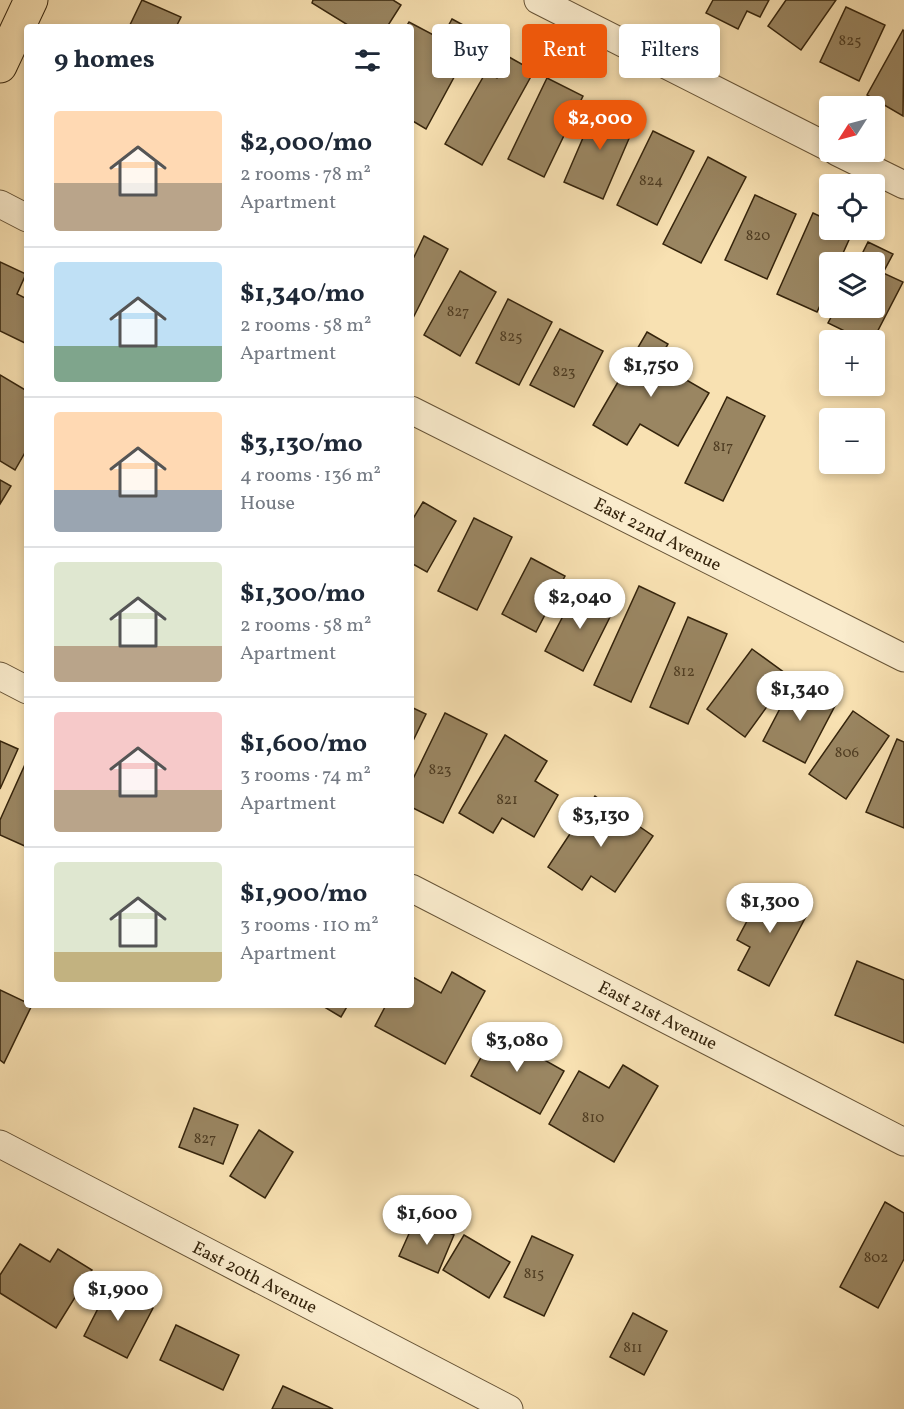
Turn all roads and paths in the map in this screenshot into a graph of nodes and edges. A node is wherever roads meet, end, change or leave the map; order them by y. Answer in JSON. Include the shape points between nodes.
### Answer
{"nodes":[{"id":1,"x":31,"y":0,"type":"edge"},
{"id":2,"x":538,"y":0,"type":"edge"},
{"id":3,"x":0,"y":66,"type":"edge"},
{"id":4,"x":819,"y":141,"type":"edge"},
{"id":5,"x":857,"y":162,"type":"edge"},
{"id":6,"x":904,"y":185,"type":"edge"},
{"id":7,"x":0,"y":204,"type":"edge"},
{"id":8,"x":24,"y":216,"type":"edge"},
{"id":9,"x":414,"y":413,"type":"edge"},
{"id":10,"x":904,"y":658,"type":"edge"},
{"id":11,"x":0,"y":676,"type":"edge"},
{"id":12,"x":24,"y":688,"type":"edge"},
{"id":13,"x":414,"y":890,"type":"edge"},
{"id":14,"x":904,"y":1142,"type":"edge"},
{"id":15,"x":0,"y":1144,"type":"edge"},
{"id":16,"x":510,"y":1409,"type":"edge"}],
"edges":[{"from":1,"to":3,"type":"main road"},
{"from":2,"to":4,"type":"street"},
{"from":5,"to":6,"type":"street"},
{"from":7,"to":8,"type":"street"},
{"from":9,"to":10,"type":"street","name":"East 22nd Avenue"},
{"from":11,"to":12,"type":"street"},
{"from":13,"to":14,"type":"street","name":"East 21st Avenue"},
{"from":15,"to":16,"type":"street","name":"East 20th Avenue"}]}
